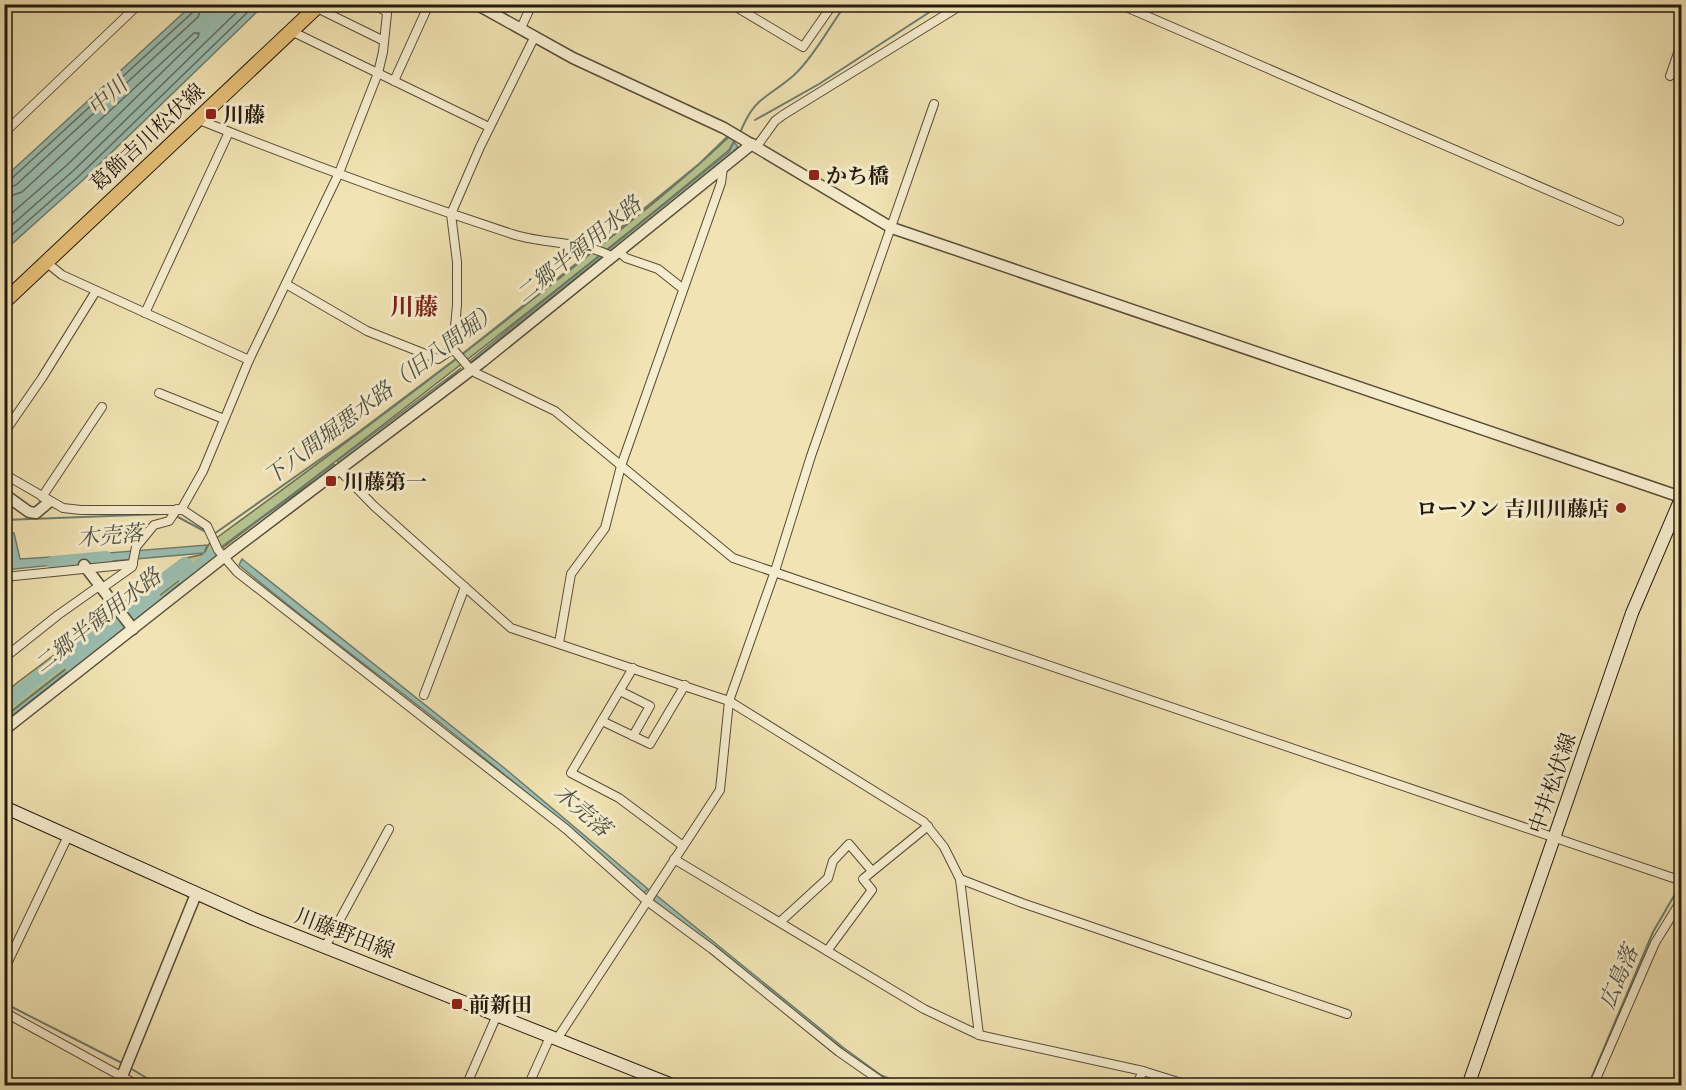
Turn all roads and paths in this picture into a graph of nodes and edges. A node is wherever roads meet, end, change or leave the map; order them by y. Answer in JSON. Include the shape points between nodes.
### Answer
{"nodes":[{"id":1,"x":140,"y":4,"type":"edge"},
{"id":2,"x":373,"y":4,"type":"edge"},
{"id":3,"x":429,"y":4,"type":"edge"},
{"id":4,"x":532,"y":4,"type":"edge"},
{"id":5,"x":731,"y":4,"type":"edge"},
{"id":6,"x":833,"y":4,"type":"edge"},
{"id":7,"x":963,"y":4,"type":"edge"},
{"id":8,"x":1119,"y":4,"type":"edge"},
{"id":9,"x":479,"y":5,"type":"edge"},
{"id":10,"x":318,"y":6,"type":"edge"},
{"id":11,"x":388,"y":8,"type":"edge"},
{"id":12,"x":521,"y":28,"type":"junction"},
{"id":13,"x":291,"y":31,"type":"junction"},
{"id":14,"x":535,"y":36,"type":"junction"},
{"id":15,"x":1682,"y":40,"type":"edge"},
{"id":16,"x":384,"y":41,"type":"junction"},
{"id":17,"x":378,"y":74,"type":"junction"},
{"id":18,"x":1670,"y":76,"type":"dead end"},
{"id":19,"x":394,"y":81,"type":"junction"},
{"id":20,"x":934,"y":104,"type":"dead end"},
{"id":21,"x":197,"y":119,"type":"junction"},
{"id":22,"x":489,"y":127,"type":"junction"},
{"id":23,"x":229,"y":132,"type":"junction"},
{"id":24,"x":4,"y":133,"type":"edge"},
{"id":25,"x":751,"y":143,"type":"junction"},
{"id":26,"x":723,"y":168,"type":"junction"},
{"id":27,"x":339,"y":173,"type":"junction"},
{"id":28,"x":451,"y":214,"type":"junction"},
{"id":29,"x":1619,"y":221,"type":"dead end"},
{"id":30,"x":891,"y":228,"type":"junction"},
{"id":31,"x":609,"y":253,"type":"junction"},
{"id":32,"x":46,"y":261,"type":"junction"},
{"id":33,"x":286,"y":284,"type":"junction"},
{"id":34,"x":682,"y":288,"type":"junction"},
{"id":35,"x":96,"y":291,"type":"junction"},
{"id":36,"x":4,"y":302,"type":"edge"},
{"id":37,"x":145,"y":313,"type":"junction"},
{"id":38,"x":453,"y":349,"type":"junction"},
{"id":39,"x":249,"y":360,"type":"junction"},
{"id":40,"x":468,"y":366,"type":"junction"},
{"id":41,"x":159,"y":393,"type":"dead end"},
{"id":42,"x":102,"y":407,"type":"dead end"},
{"id":43,"x":224,"y":419,"type":"junction"},
{"id":44,"x":4,"y":433,"type":"edge"},
{"id":45,"x":621,"y":466,"type":"junction"},
{"id":46,"x":339,"y":470,"type":"junction"},
{"id":47,"x":4,"y":474,"type":"edge"},
{"id":48,"x":4,"y":494,"type":"edge"},
{"id":49,"x":1681,"y":497,"type":"edge"},
{"id":50,"x":46,"y":499,"type":"junction"},
{"id":51,"x":179,"y":510,"type":"junction"},
{"id":52,"x":221,"y":553,"type":"junction"},
{"id":53,"x":133,"y":564,"type":"junction"},
{"id":54,"x":85,"y":566,"type":"junction"},
{"id":55,"x":775,"y":571,"type":"junction"},
{"id":56,"x":4,"y":577,"type":"edge"},
{"id":57,"x":100,"y":587,"type":"junction"},
{"id":58,"x":465,"y":587,"type":"junction"},
{"id":59,"x":129,"y":625,"type":"junction"},
{"id":60,"x":559,"y":643,"type":"junction"},
{"id":61,"x":4,"y":658,"type":"edge"},
{"id":62,"x":633,"y":668,"type":"junction"},
{"id":63,"x":685,"y":685,"type":"junction"},
{"id":64,"x":620,"y":691,"type":"junction"},
{"id":65,"x":424,"y":696,"type":"dead end"},
{"id":66,"x":729,"y":701,"type":"junction"},
{"id":67,"x":602,"y":721,"type":"junction"},
{"id":68,"x":4,"y":730,"type":"edge"},
{"id":69,"x":633,"y":736,"type":"junction"},
{"id":70,"x":5,"y":808,"type":"edge"},
{"id":71,"x":928,"y":826,"type":"junction"},
{"id":72,"x":389,"y":829,"type":"dead end"},
{"id":73,"x":68,"y":836,"type":"junction"},
{"id":74,"x":1554,"y":838,"type":"junction"},
{"id":75,"x":683,"y":846,"type":"junction"},
{"id":76,"x":674,"y":859,"type":"junction"},
{"id":77,"x":872,"y":871,"type":"junction"},
{"id":78,"x":960,"y":879,"type":"junction"},
{"id":79,"x":1680,"y":881,"type":"edge"},
{"id":80,"x":196,"y":894,"type":"junction"},
{"id":81,"x":1682,"y":899,"type":"edge"},
{"id":82,"x":647,"y":901,"type":"junction"},
{"id":83,"x":780,"y":922,"type":"junction"},
{"id":84,"x":325,"y":947,"type":"junction"},
{"id":85,"x":827,"y":951,"type":"junction"},
{"id":86,"x":4,"y":970,"type":"edge"},
{"id":87,"x":4,"y":1012,"type":"edge"},
{"id":88,"x":497,"y":1014,"type":"junction"},
{"id":89,"x":1347,"y":1014,"type":"dead end"},
{"id":90,"x":979,"y":1035,"type":"junction"},
{"id":91,"x":553,"y":1038,"type":"junction"},
{"id":92,"x":1143,"y":1071,"type":"junction"},
{"id":93,"x":120,"y":1081,"type":"edge"},
{"id":94,"x":139,"y":1086,"type":"edge"},
{"id":95,"x":466,"y":1086,"type":"edge"},
{"id":96,"x":528,"y":1086,"type":"edge"},
{"id":97,"x":675,"y":1086,"type":"edge"},
{"id":98,"x":888,"y":1086,"type":"edge"},
{"id":99,"x":1136,"y":1086,"type":"edge"},
{"id":100,"x":1191,"y":1086,"type":"edge"},
{"id":101,"x":1468,"y":1086,"type":"edge"},
{"id":102,"x":1593,"y":1086,"type":"edge"}],
"edges":[{"from":1,"to":24,"type":"street"},
{"from":2,"to":11,"type":"street"},
{"from":3,"to":19,"type":"street"},
{"from":4,"to":12,"type":"street"},
{"from":5,"to":6,"type":"street","via":[[803,46]]},
{"from":7,"to":25,"type":"street","via":[[775,121]]},
{"from":8,"to":29,"type":"street"},
{"from":9,"to":12,"type":"street"},
{"from":10,"to":13,"type":"main road","name":"葛飾吉川松伏線"},
{"from":10,"to":16,"type":"street"},
{"from":11,"to":16,"type":"street"},
{"from":12,"to":14,"type":"street"},
{"from":13,"to":17,"type":"street"},
{"from":13,"to":21,"type":"main road","name":"葛飾吉川松伏線"},
{"from":14,"to":22,"type":"street"},
{"from":14,"to":25,"type":"street"},
{"from":15,"to":18,"type":"street"},
{"from":16,"to":17,"type":"street"},
{"from":17,"to":19,"type":"street"},
{"from":17,"to":27,"type":"street"},
{"from":19,"to":22,"type":"street"},
{"from":20,"to":30,"type":"street"},
{"from":21,"to":23,"type":"street"},
{"from":21,"to":32,"type":"main road","name":"葛飾吉川松伏線"},
{"from":22,"to":28,"type":"street"},
{"from":23,"to":27,"type":"street"},
{"from":23,"to":37,"type":"street"},
{"from":25,"to":26,"type":"street"},
{"from":25,"to":30,"type":"street"},
{"from":26,"to":31,"type":"street"},
{"from":26,"to":34,"type":"street"},
{"from":27,"to":28,"type":"street"},
{"from":27,"to":33,"type":"street"},
{"from":28,"to":31,"type":"street","via":[[533,240],[586,246]]},
{"from":28,"to":38,"type":"street","via":[[457,262]]},
{"from":30,"to":49,"type":"street"},
{"from":30,"to":55,"type":"street"},
{"from":31,"to":34,"type":"street","via":[[658,269]]},
{"from":31,"to":40,"type":"street"},
{"from":32,"to":35,"type":"street","via":[[62,275]]},
{"from":32,"to":36,"type":"main road","name":"葛飾吉川松伏線"},
{"from":33,"to":38,"type":"street","via":[[376,334],[438,359]]},
{"from":33,"to":39,"type":"street"},
{"from":34,"to":45,"type":"street"},
{"from":35,"to":37,"type":"street"},
{"from":35,"to":44,"type":"street"},
{"from":37,"to":39,"type":"street"},
{"from":38,"to":40,"type":"street"},
{"from":39,"to":43,"type":"street"},
{"from":40,"to":45,"type":"street","via":[[555,411]]},
{"from":40,"to":46,"type":"street"},
{"from":41,"to":43,"type":"street"},
{"from":42,"to":50,"type":"street"},
{"from":43,"to":51,"type":"street","via":[[203,471]]},
{"from":45,"to":55,"type":"street","via":[[725,554]]},
{"from":45,"to":60,"type":"street","via":[[605,528],[572,574]]},
{"from":46,"to":52,"type":"street"},
{"from":46,"to":58,"type":"street"},
{"from":47,"to":50,"type":"street"},
{"from":48,"to":50,"type":"street","via":[[36,513]]},
{"from":49,"to":74,"type":"main road","name":"中井松伏線","via":[[1632,613]]},
{"from":50,"to":51,"type":"street","via":[[81,510]]},
{"from":51,"to":52,"type":"street","via":[[207,526]]},
{"from":51,"to":53,"type":"street","via":[[169,521],[153,525],[136,547]]},
{"from":52,"to":59,"type":"street"},
{"from":52,"to":82,"type":"street","via":[[237,572],[566,829]]},
{"from":53,"to":54,"type":"street"},
{"from":53,"to":57,"type":"street"},
{"from":54,"to":56,"type":"street"},
{"from":54,"to":57,"type":"street"},
{"from":55,"to":66,"type":"street"},
{"from":55,"to":74,"type":"street"},
{"from":57,"to":59,"type":"street"},
{"from":57,"to":61,"type":"street"},
{"from":58,"to":60,"type":"street","via":[[511,628]]},
{"from":58,"to":65,"type":"street"},
{"from":59,"to":68,"type":"street"},
{"from":60,"to":62,"type":"street"},
{"from":62,"to":63,"type":"street"},
{"from":62,"to":64,"type":"street"},
{"from":63,"to":66,"type":"street"},
{"from":63,"to":69,"type":"street","via":[[650,744]]},
{"from":64,"to":67,"type":"street"},
{"from":64,"to":69,"type":"street","via":[[650,706]]},
{"from":66,"to":71,"type":"street"},
{"from":66,"to":75,"type":"street","via":[[720,790]]},
{"from":67,"to":69,"type":"street"},
{"from":67,"to":75,"type":"street","via":[[571,773],[619,798]]},
{"from":70,"to":73,"type":"main road","name":"川藤野田線"},
{"from":71,"to":77,"type":"street"},
{"from":71,"to":78,"type":"street"},
{"from":72,"to":84,"type":"street"},
{"from":73,"to":80,"type":"main road","name":"川藤野田線"},
{"from":73,"to":86,"type":"street"},
{"from":74,"to":79,"type":"street"},
{"from":74,"to":101,"type":"main road","name":"中井松伏線"},
{"from":75,"to":76,"type":"street"},
{"from":76,"to":82,"type":"street"},
{"from":76,"to":83,"type":"street"},
{"from":77,"to":83,"type":"street","via":[[849,844],[833,861],[828,878]]},
{"from":77,"to":85,"type":"street","via":[[863,879],[873,890]]},
{"from":78,"to":89,"type":"street"},
{"from":78,"to":90,"type":"street"},
{"from":80,"to":84,"type":"main road","name":"川藤野田線"},
{"from":80,"to":93,"type":"street"},
{"from":81,"to":102,"type":"street","via":[[1654,943]]},
{"from":82,"to":91,"type":"street"},
{"from":82,"to":98,"type":"street"},
{"from":83,"to":85,"type":"street"},
{"from":84,"to":88,"type":"main road","name":"川藤野田線"},
{"from":85,"to":90,"type":"street","via":[[924,1009]]},
{"from":87,"to":93,"type":"street"},
{"from":88,"to":91,"type":"main road","name":"川藤野田線"},
{"from":88,"to":95,"type":"street"},
{"from":90,"to":92,"type":"street"},
{"from":91,"to":96,"type":"street"},
{"from":91,"to":97,"type":"main road","name":"川藤野田線"},
{"from":92,"to":99,"type":"street"},
{"from":92,"to":100,"type":"street"},
{"from":93,"to":94,"type":"street"}]}
